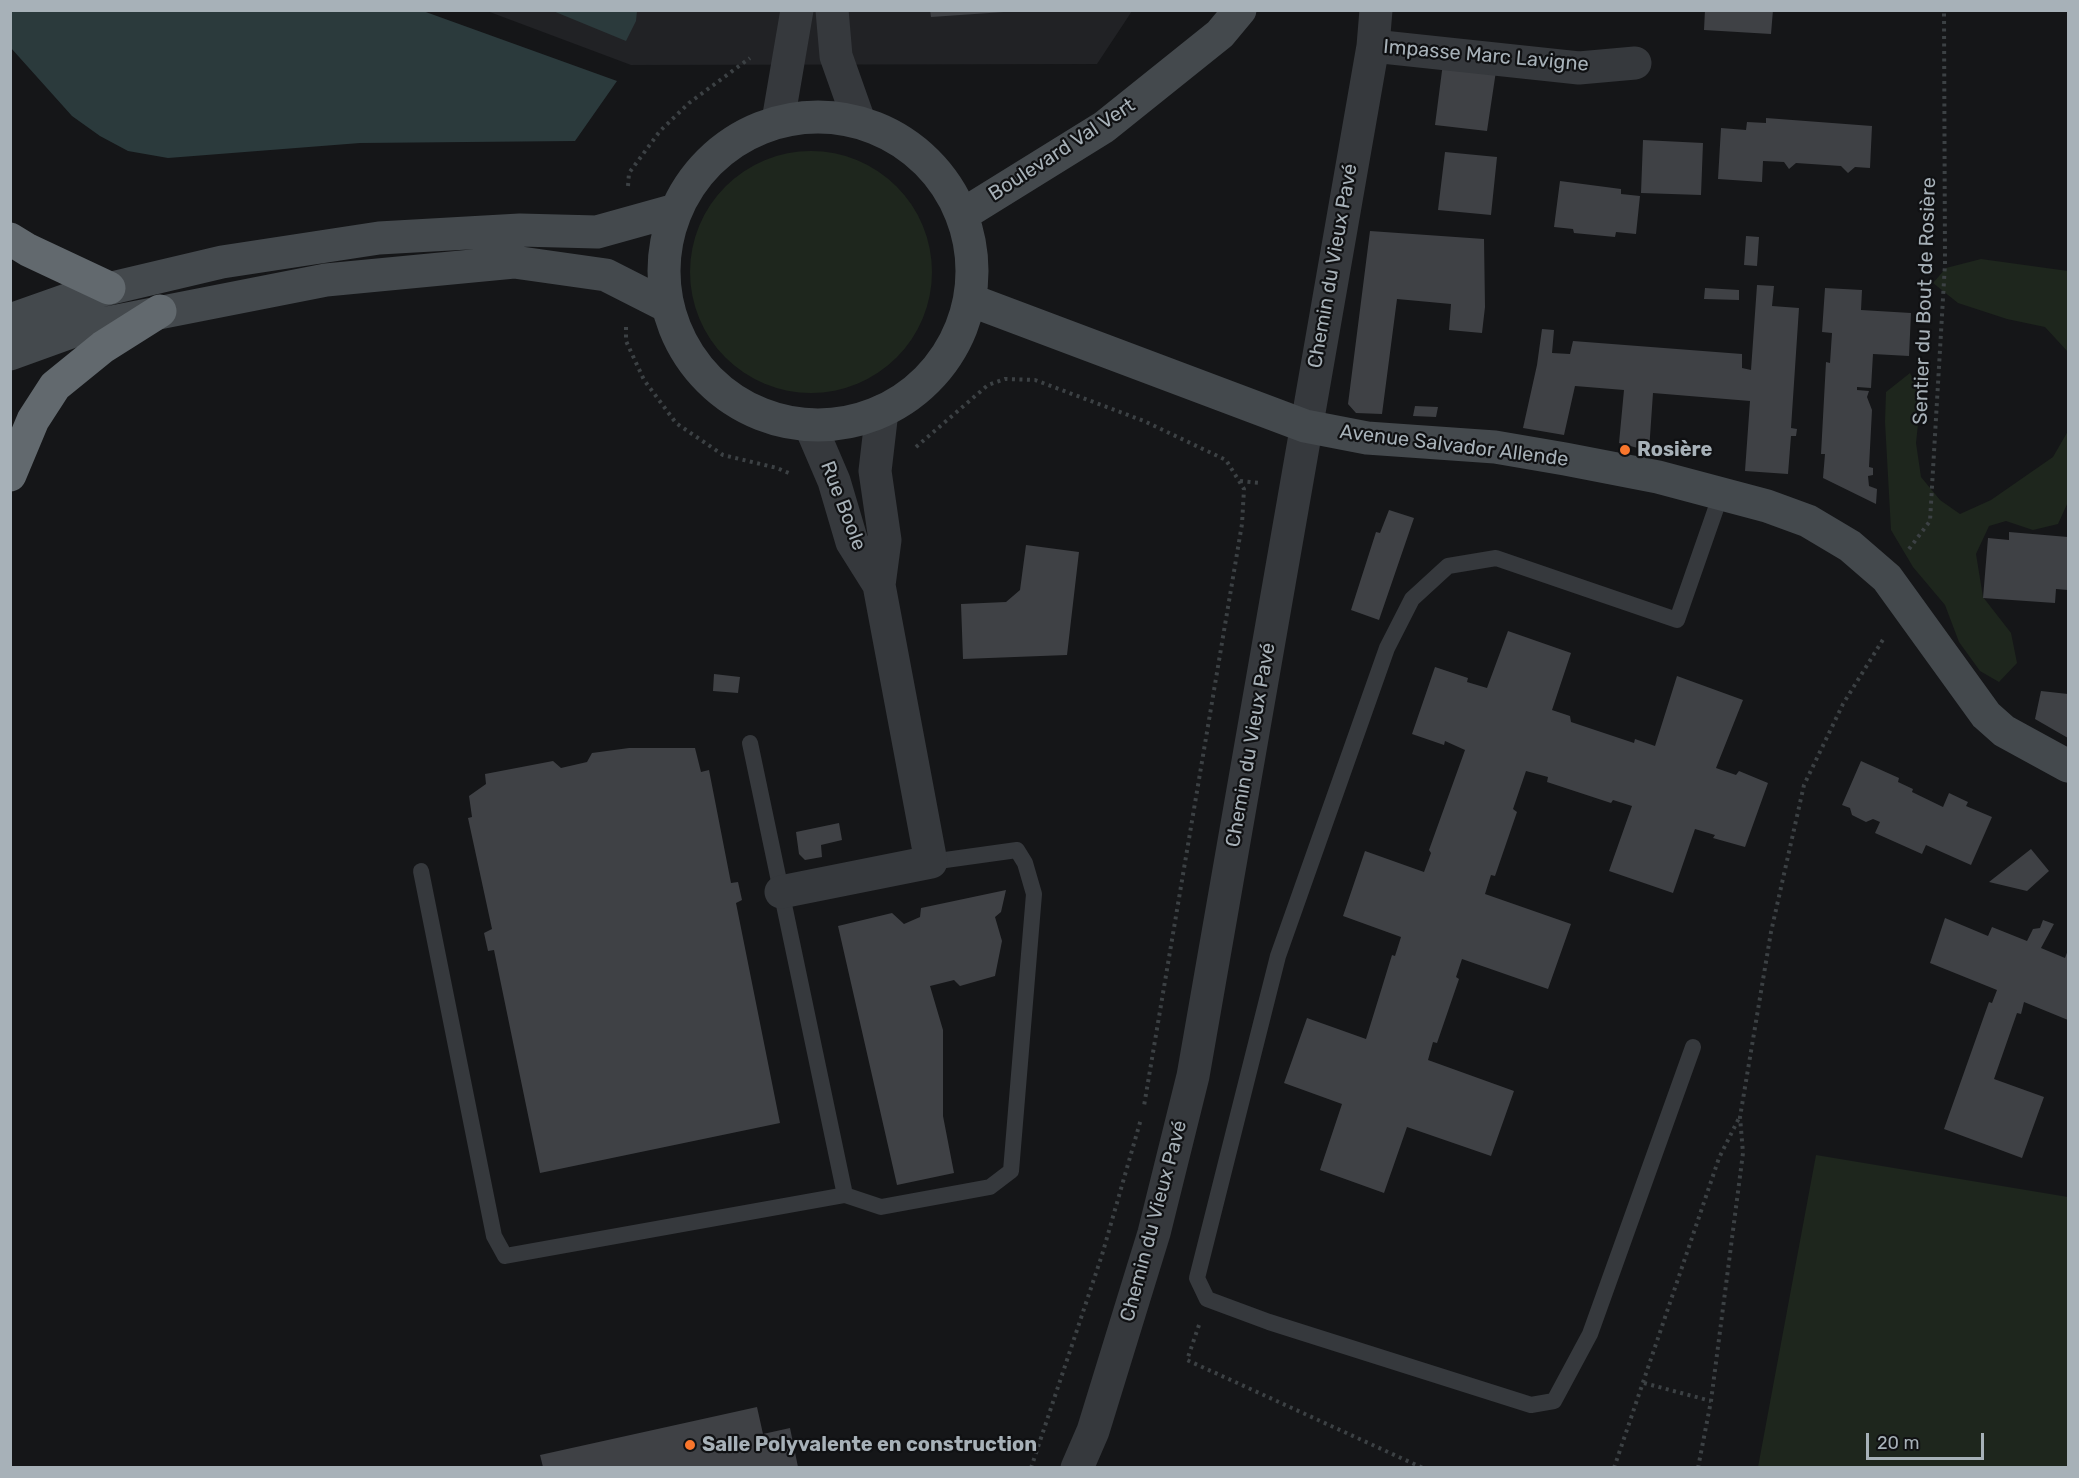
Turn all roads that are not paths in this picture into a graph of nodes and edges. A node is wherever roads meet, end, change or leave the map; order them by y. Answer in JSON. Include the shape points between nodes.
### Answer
{"nodes":[{"id":1,"x":797,"y":10,"type":"edge"},
{"id":2,"x":831,"y":10,"type":"edge"},
{"id":3,"x":1240,"y":10,"type":"edge"},
{"id":4,"x":1377,"y":10,"type":"edge"},
{"id":5,"x":1373,"y":46,"type":"junction"},
{"id":6,"x":1635,"y":63,"type":"dead end"},
{"id":7,"x":778,"y":121,"type":"junction"},
{"id":8,"x":859,"y":121,"type":"junction"},
{"id":9,"x":676,"y":210,"type":"junction"},
{"id":10,"x":962,"y":215,"type":"junction"},
{"id":11,"x":10,"y":239,"type":"edge"},
{"id":12,"x":110,"y":288,"type":"junction"},
{"id":13,"x":970,"y":300,"type":"junction"},
{"id":14,"x":667,"y":306,"type":"junction"},
{"id":15,"x":160,"y":311,"type":"junction"},
{"id":16,"x":10,"y":320,"type":"edge"},
{"id":17,"x":10,"y":354,"type":"edge"},
{"id":18,"x":882,"y":411,"type":"junction"},
{"id":19,"x":810,"y":424,"type":"junction"},
{"id":20,"x":1305,"y":426,"type":"junction"},
{"id":21,"x":10,"y":475,"type":"edge"},
{"id":22,"x":1721,"y":494,"type":"junction"},
{"id":23,"x":879,"y":585,"type":"junction"},
{"id":24,"x":750,"y":743,"type":"dead end"},
{"id":25,"x":2068,"y":766,"type":"edge"},
{"id":26,"x":931,"y":862,"type":"junction"},
{"id":27,"x":421,"y":871,"type":"dead end"},
{"id":28,"x":781,"y":892,"type":"junction"},
{"id":29,"x":1693,"y":1047,"type":"dead end"},
{"id":30,"x":845,"y":1195,"type":"junction"},
{"id":31,"x":1077,"y":1467,"type":"edge"}],
"edges":[{"from":1,"to":7,"type":"street"},
{"from":2,"to":8,"type":"street","via":[[836,56]]},
{"from":3,"to":10,"type":"street","name":"Boulevard Val Vert","via":[[1220,34],[1104,127]]},
{"from":4,"to":5,"type":"street","name":"Chemin du Vieux Pavé"},
{"from":5,"to":6,"type":"street","name":"Impasse Marc Lavigne","via":[[1579,68]]},
{"from":5,"to":20,"type":"street","name":"Chemin du Vieux Pavé"},
{"from":7,"to":8,"type":"street","via":[[818,116]]},
{"from":7,"to":9,"type":"street","via":[[735,140],[700,170]]},
{"from":8,"to":10,"type":"street","via":[[902,141],[938,173]]},
{"from":9,"to":12,"type":"street","via":[[597,232],[520,230],[379,238],[222,262]]},
{"from":9,"to":14,"type":"street","via":[[664,257]]},
{"from":10,"to":13,"type":"street","via":[[972,257]]},
{"from":11,"to":12,"type":"highway"},
{"from":12,"to":16,"type":"street"},
{"from":13,"to":18,"type":"street","via":[[954,344],[926,382]]},
{"from":13,"to":20,"type":"street","name":"Avenue Salvador Allende"},
{"from":14,"to":15,"type":"street","via":[[606,275],[514,262],[326,280]]},
{"from":14,"to":19,"type":"street","via":[[685,349],[714,386],[753,412],[798,425]]},
{"from":15,"to":17,"type":"street","via":[[82,328]]},
{"from":15,"to":21,"type":"highway","via":[[103,347],[55,386],[33,420]]},
{"from":18,"to":19,"type":"street","via":[[845,424]]},
{"from":18,"to":23,"type":"street","name":"Rue Boole","via":[[875,471],[885,540]]},
{"from":19,"to":23,"type":"street","name":"Rue Boole","via":[[834,481],[852,542]]},
{"from":20,"to":22,"type":"street","name":"Avenue Salvador Allende","via":[[1366,438],[1494,447],[1658,477]]},
{"from":20,"to":31,"type":"street","name":"Chemin du Vieux Pavé","via":[[1193,1076],[1154,1233],[1093,1431]]},
{"from":22,"to":25,"type":"street","name":"Avenue Salvador Allende","via":[[1808,521],[1850,546],[1887,578],[1986,715],[2004,731]]},
{"from":22,"to":29,"type":"lane","via":[[1677,620],[1496,558],[1448,566],[1412,599],[1387,648],[1278,956],[1197,1278],[1207,1299],[1531,1405],[1554,1401],[1590,1334]]},
{"from":23,"to":26,"type":"street","name":"Rue Boole"},
{"from":24,"to":28,"type":"lane"},
{"from":26,"to":28,"type":"street"},
{"from":26,"to":30,"type":"lane","via":[[1017,850],[1034,894],[1011,1171],[990,1187],[881,1207]]},
{"from":27,"to":30,"type":"lane","via":[[494,1236],[505,1256]]},
{"from":28,"to":30,"type":"lane"}]}
